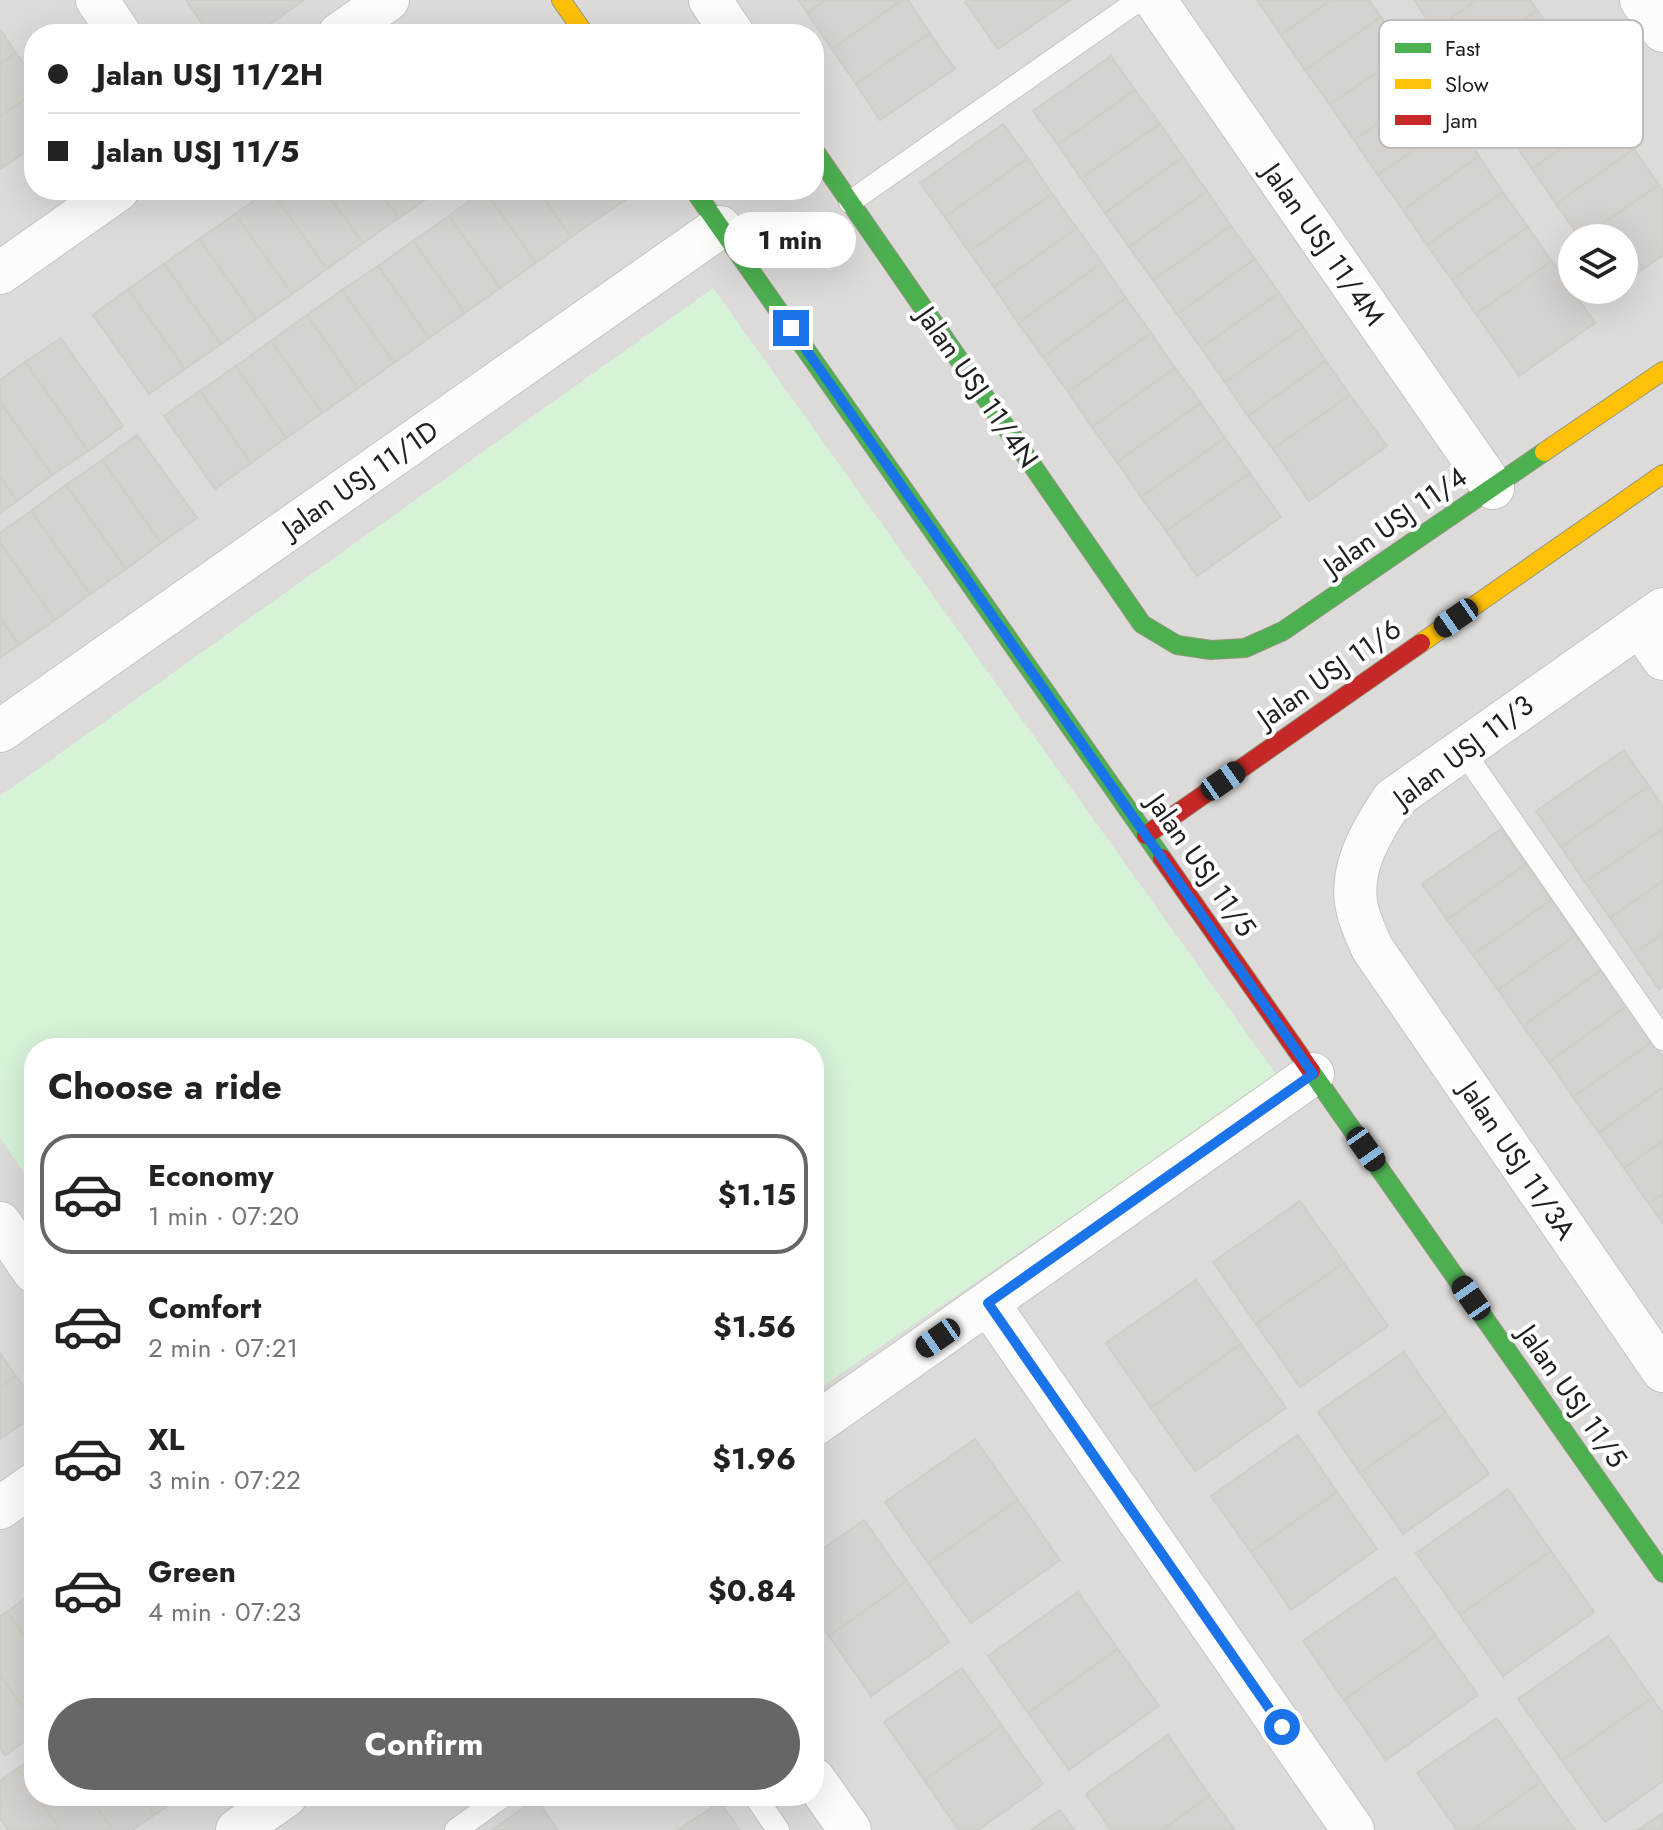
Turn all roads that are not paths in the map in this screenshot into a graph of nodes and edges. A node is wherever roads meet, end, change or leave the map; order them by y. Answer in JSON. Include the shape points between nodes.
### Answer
{"nodes":[{"id":1,"x":97,"y":0,"type":"edge"},
{"id":2,"x":388,"y":0,"type":"edge"},
{"id":3,"x":561,"y":0,"type":"edge"},
{"id":4,"x":710,"y":0,"type":"edge"},
{"id":5,"x":1139,"y":0,"type":"edge"},
{"id":6,"x":1155,"y":0,"type":"edge"},
{"id":7,"x":1641,"y":0,"type":"edge"},
{"id":8,"x":113,"y":24,"type":"edge"},
{"id":9,"x":353,"y":24,"type":"edge"},
{"id":10,"x":578,"y":24,"type":"edge"},
{"id":11,"x":726,"y":24,"type":"edge"},
{"id":12,"x":1663,"y":31,"type":"edge"},
{"id":13,"x":824,"y":164,"type":"edge"},
{"id":14,"x":104,"y":200,"type":"edge"},
{"id":15,"x":701,"y":200,"type":"edge"},
{"id":16,"x":850,"y":202,"type":"junction"},
{"id":17,"x":720,"y":227,"type":"junction"},
{"id":18,"x":0,"y":273,"type":"edge"},
{"id":19,"x":1663,"y":371,"type":"edge"},
{"id":20,"x":1663,"y":474,"type":"edge"},
{"id":21,"x":1493,"y":488,"type":"junction"},
{"id":22,"x":1651,"y":617,"type":"edge"},
{"id":23,"x":1142,"y":624,"type":"joint"},
{"id":24,"x":1663,"y":659,"type":"edge"},
{"id":25,"x":0,"y":731,"type":"edge"},
{"id":26,"x":1461,"y":748,"type":"junction"},
{"id":27,"x":1146,"y":835,"type":"junction"},
{"id":28,"x":1372,"y":948,"type":"joint"},
{"id":29,"x":1663,"y":1039,"type":"edge"},
{"id":30,"x":1313,"y":1074,"type":"junction"},
{"id":31,"x":0,"y":1223,"type":"edge"},
{"id":32,"x":24,"y":1258,"type":"edge"},
{"id":33,"x":988,"y":1303,"type":"junction"},
{"id":34,"x":1663,"y":1371,"type":"edge"},
{"id":35,"x":824,"y":1418,"type":"edge"},
{"id":36,"x":24,"y":1491,"type":"edge"},
{"id":37,"x":0,"y":1508,"type":"edge"},
{"id":38,"x":1663,"y":1573,"type":"edge"},
{"id":39,"x":824,"y":1793,"type":"edge"},
{"id":40,"x":272,"y":1806,"type":"edge"},
{"id":41,"x":489,"y":1806,"type":"edge"},
{"id":42,"x":762,"y":1806,"type":"edge"},
{"id":43,"x":237,"y":1830,"type":"edge"},
{"id":44,"x":456,"y":1830,"type":"edge"},
{"id":45,"x":778,"y":1830,"type":"edge"},
{"id":46,"x":850,"y":1830,"type":"edge"},
{"id":47,"x":1353,"y":1830,"type":"edge"}],
"edges":[{"from":1,"to":8,"type":"street"},
{"from":2,"to":9,"type":"street"},
{"from":3,"to":10,"type":"street"},
{"from":4,"to":11,"type":"street"},
{"from":5,"to":16,"type":"lane"},
{"from":6,"to":21,"type":"street","name":"Jalan USJ 11/4M"},
{"from":7,"to":12,"type":"street"},
{"from":13,"to":16,"type":"street","name":"Jalan USJ 11/4N"},
{"from":14,"to":18,"type":"street"},
{"from":15,"to":17,"type":"street","name":"Jalan USJ 11/5"},
{"from":16,"to":23,"type":"street","name":"Jalan USJ 11/4N"},
{"from":17,"to":25,"type":"street","name":"Jalan USJ 11/1D"},
{"from":17,"to":27,"type":"street","name":"Jalan USJ 11/5"},
{"from":19,"to":21,"type":"street","name":"Jalan USJ 11/4"},
{"from":20,"to":27,"type":"street","name":"Jalan USJ 11/6"},
{"from":21,"to":23,"type":"street","name":"Jalan USJ 11/4","via":[[1283,631],[1245,648],[1177,645]]},
{"from":22,"to":24,"type":"street"},
{"from":22,"to":26,"type":"street","name":"Jalan USJ 11/3"},
{"from":26,"to":28,"type":"street","name":"Jalan USJ 11/3","via":[[1393,799],[1369,835],[1357,870],[1357,910]]},
{"from":26,"to":29,"type":"lane"},
{"from":27,"to":30,"type":"street","name":"Jalan USJ 11/5"},
{"from":28,"to":34,"type":"street","name":"Jalan USJ 11/3A"},
{"from":30,"to":33,"type":"street"},
{"from":30,"to":38,"type":"street","name":"Jalan USJ 11/5"},
{"from":31,"to":32,"type":"street"},
{"from":33,"to":35,"type":"street"},
{"from":33,"to":47,"type":"street"},
{"from":36,"to":37,"type":"street"},
{"from":39,"to":46,"type":"street"},
{"from":40,"to":43,"type":"street"},
{"from":41,"to":44,"type":"lane"},
{"from":42,"to":45,"type":"lane"}]}
